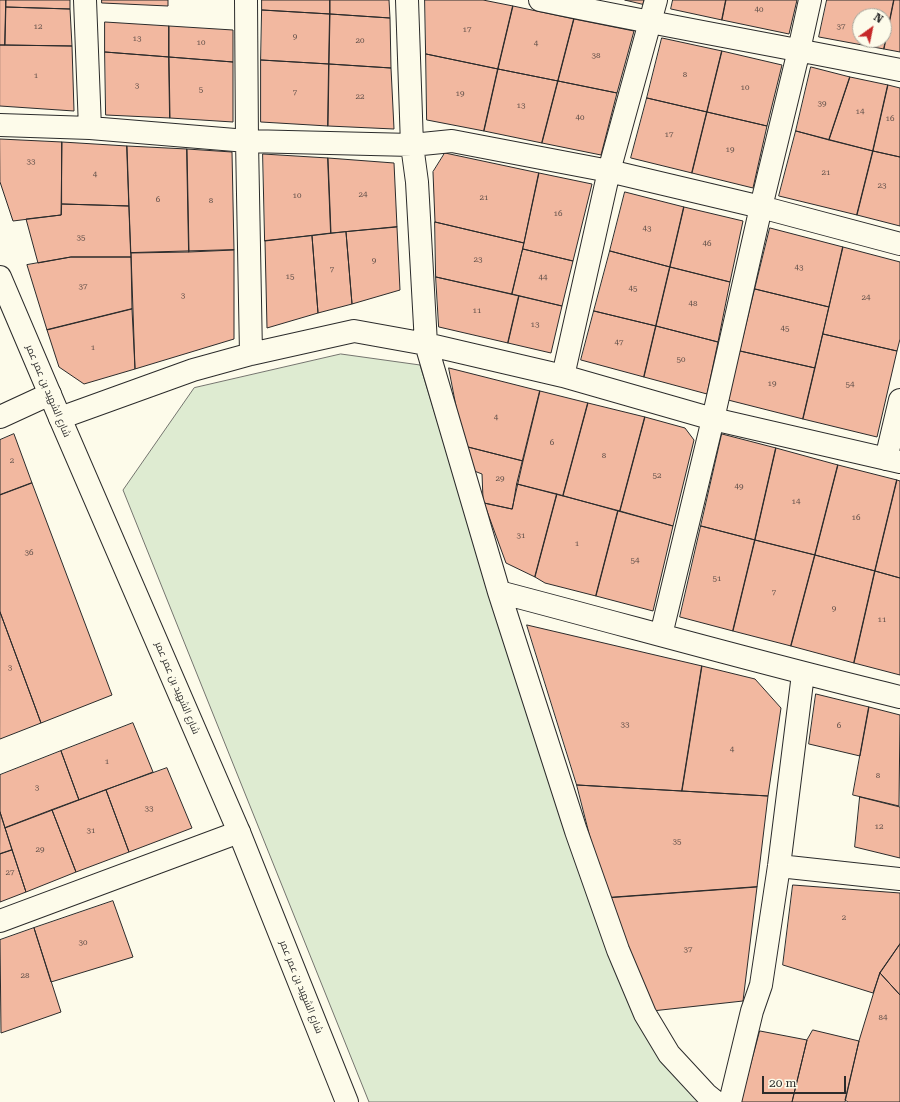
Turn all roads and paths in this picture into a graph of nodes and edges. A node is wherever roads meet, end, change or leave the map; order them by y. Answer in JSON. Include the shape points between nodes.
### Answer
{"nodes":[{"id":1,"x":84,"y":0,"type":"edge"},
{"id":2,"x":246,"y":0,"type":"edge"},
{"id":3,"x":407,"y":0,"type":"edge"},
{"id":4,"x":540,"y":0,"type":"edge"},
{"id":5,"x":656,"y":0,"type":"edge"},
{"id":6,"x":810,"y":0,"type":"edge"},
{"id":7,"x":650,"y":22,"type":"junction"},
{"id":8,"x":799,"y":50,"type":"junction"},
{"id":9,"x":900,"y":70,"type":"edge"},
{"id":10,"x":0,"y":124,"type":"edge"},
{"id":11,"x":90,"y":128,"type":"junction"},
{"id":12,"x":247,"y":141,"type":"junction"},
{"id":13,"x":412,"y":145,"type":"junction"},
{"id":14,"x":609,"y":171,"type":"junction"},
{"id":15,"x":761,"y":207,"type":"junction"},
{"id":16,"x":900,"y":244,"type":"edge"},
{"id":17,"x":0,"y":277,"type":"edge"},
{"id":18,"x":426,"y":344,"type":"junction"},
{"id":19,"x":251,"y":354,"type":"junction"},
{"id":20,"x":563,"y":376,"type":"junction"},
{"id":21,"x":50,"y":394,"type":"junction"},
{"id":22,"x":900,"y":400,"type":"edge"},
{"id":23,"x":0,"y":417,"type":"edge"},
{"id":24,"x":60,"y":418,"type":"junction"},
{"id":25,"x":713,"y":419,"type":"junction"},
{"id":26,"x":893,"y":461,"type":"edge"},
{"id":27,"x":499,"y":592,"type":"junction"},
{"id":28,"x":662,"y":635,"type":"junction"},
{"id":29,"x":803,"y":674,"type":"junction"},
{"id":30,"x":900,"y":697,"type":"edge"},
{"id":31,"x":239,"y":832,"type":"junction"},
{"id":32,"x":779,"y":866,"type":"junction"},
{"id":33,"x":900,"y":879,"type":"edge"},
{"id":34,"x":0,"y":921,"type":"edge"},
{"id":35,"x":347,"y":1102,"type":"edge"},
{"id":36,"x":716,"y":1102,"type":"edge"},
{"id":37,"x":730,"y":1102,"type":"edge"}],
"edges":[{"from":1,"to":11,"type":"street"},
{"from":2,"to":12,"type":"street"},
{"from":3,"to":13,"type":"street"},
{"from":4,"to":7,"type":"street"},
{"from":5,"to":7,"type":"street"},
{"from":6,"to":8,"type":"street"},
{"from":7,"to":8,"type":"street"},
{"from":7,"to":14,"type":"street"},
{"from":8,"to":9,"type":"street"},
{"from":8,"to":15,"type":"street"},
{"from":10,"to":11,"type":"street"},
{"from":11,"to":12,"type":"street"},
{"from":12,"to":13,"type":"street"},
{"from":12,"to":19,"type":"street"},
{"from":13,"to":14,"type":"street","via":[[452,141]]},
{"from":13,"to":18,"type":"street","via":[[417,182]]},
{"from":14,"to":15,"type":"street"},
{"from":14,"to":20,"type":"street"},
{"from":15,"to":16,"type":"street"},
{"from":15,"to":25,"type":"street"},
{"from":17,"to":21,"type":"street","name":"شارع الشهيد بن عمر عمر"},
{"from":18,"to":19,"type":"street","via":[[354,331]]},
{"from":18,"to":20,"type":"street"},
{"from":18,"to":27,"type":"street"},
{"from":19,"to":24,"type":"street","via":[[193,370]]},
{"from":20,"to":25,"type":"street"},
{"from":21,"to":23,"type":"street"},
{"from":21,"to":24,"type":"street","name":"شارع الشهيد بن عمر عمر"},
{"from":22,"to":26,"type":"street"},
{"from":24,"to":31,"type":"street","name":"شارع الشهيد بن عمر عمر"},
{"from":25,"to":26,"type":"street"},
{"from":25,"to":28,"type":"street"},
{"from":27,"to":28,"type":"street"},
{"from":27,"to":36,"type":"street","via":[[576,831],[627,972],[645,1014],[669,1054]]},
{"from":28,"to":29,"type":"street"},
{"from":29,"to":30,"type":"street"},
{"from":29,"to":32,"type":"street"},
{"from":31,"to":34,"type":"street"},
{"from":31,"to":35,"type":"street","name":"شارع الشهيد بن عمر عمر"},
{"from":32,"to":33,"type":"street"},
{"from":32,"to":37,"type":"street","via":[[761,985],[752,1010]]}]}
